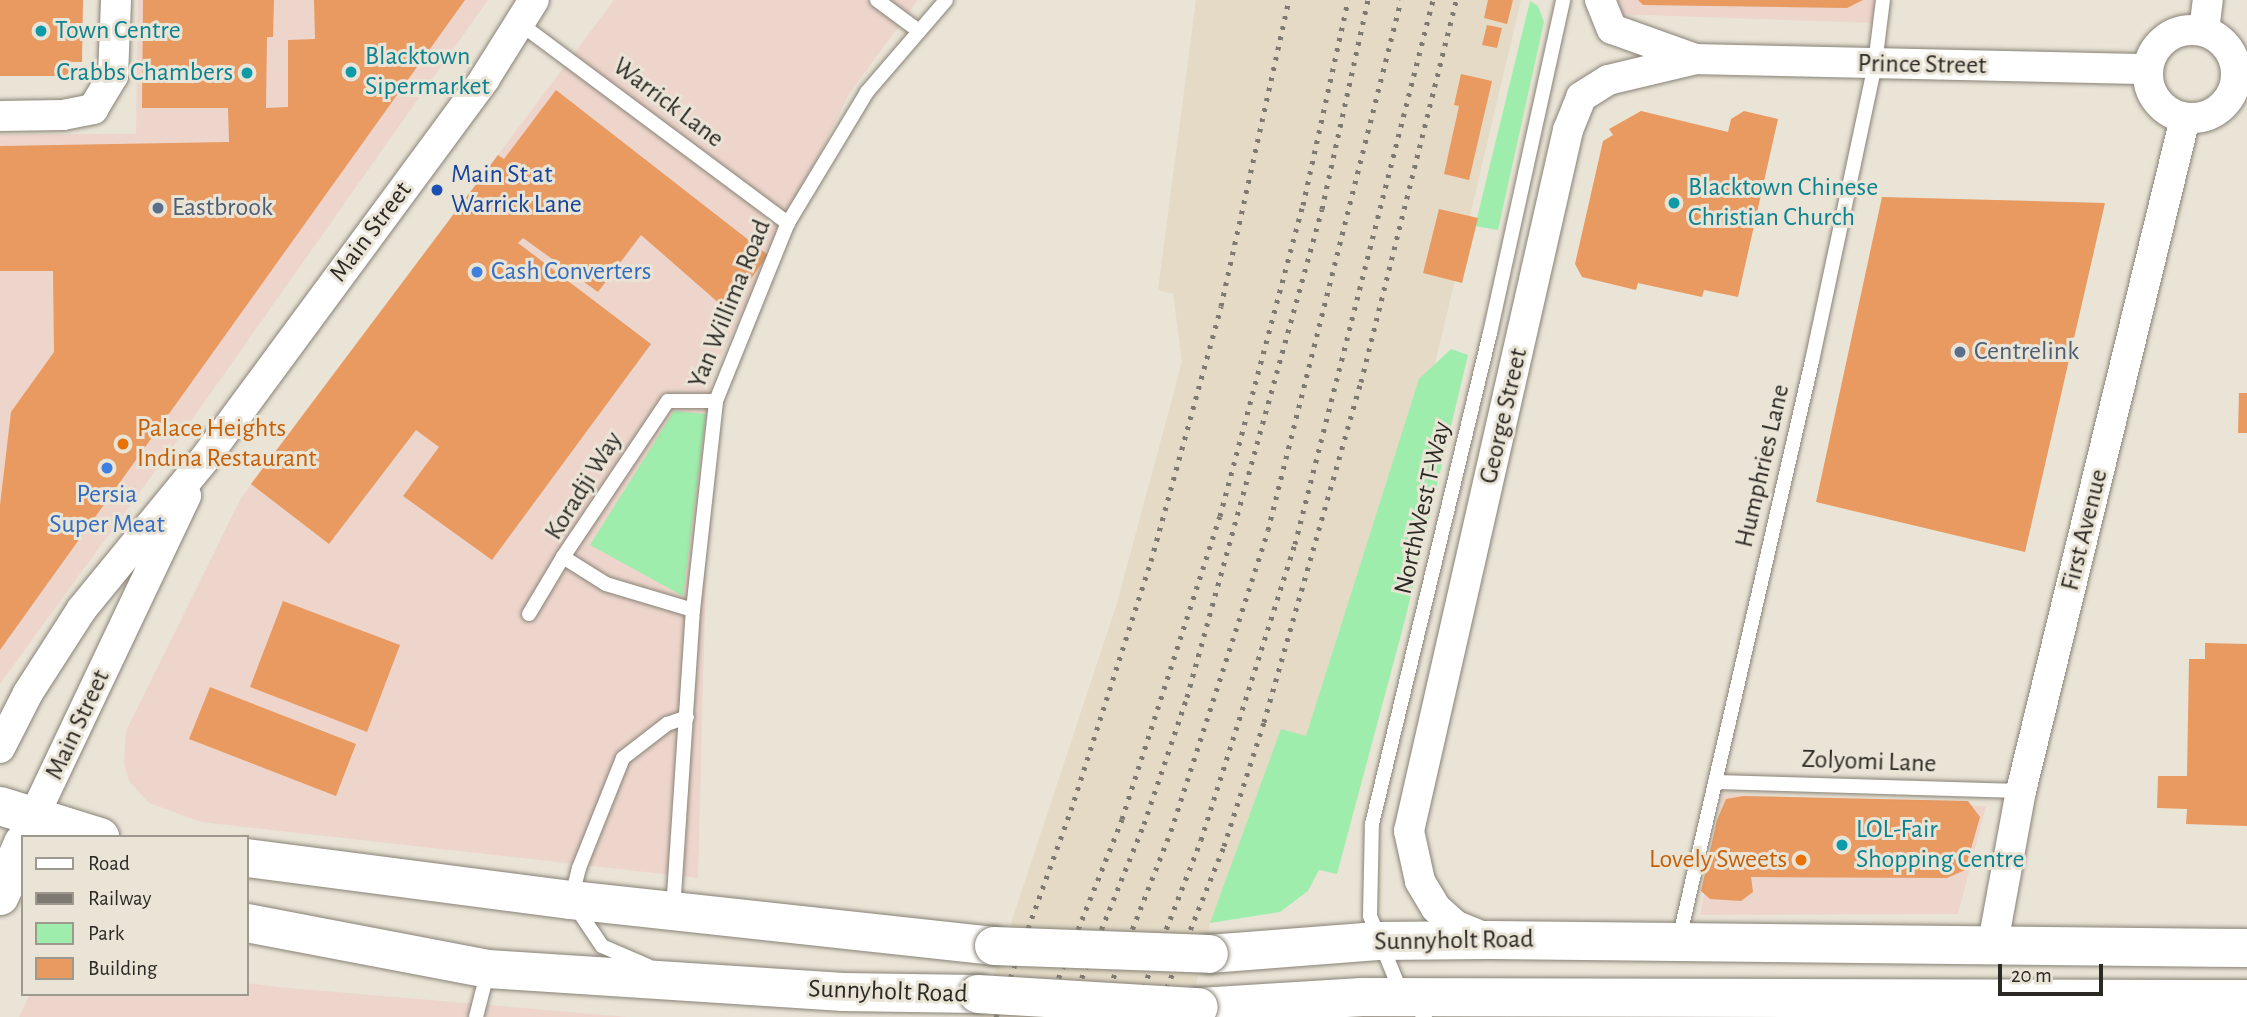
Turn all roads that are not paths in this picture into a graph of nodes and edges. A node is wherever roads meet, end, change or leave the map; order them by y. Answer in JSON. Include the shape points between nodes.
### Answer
{"nodes":[{"id":1,"x":116,"y":0,"type":"edge"},
{"id":2,"x":877,"y":0,"type":"edge"},
{"id":3,"x":946,"y":0,"type":"edge"},
{"id":4,"x":1563,"y":0,"type":"edge"},
{"id":5,"x":1601,"y":0,"type":"edge"},
{"id":6,"x":1883,"y":0,"type":"edge"},
{"id":7,"x":2207,"y":0,"type":"edge"},
{"id":8,"x":526,"y":11,"type":"edge"},
{"id":9,"x":919,"y":31,"type":"junction"},
{"id":10,"x":2204,"y":31,"type":"junction"},
{"id":11,"x":1696,"y":59,"type":"junction"},
{"id":12,"x":1875,"y":64,"type":"junction"},
{"id":13,"x":2147,"y":69,"type":"junction"},
{"id":14,"x":2242,"y":74,"type":"edge"},
{"id":15,"x":0,"y":116,"type":"edge"},
{"id":16,"x":2185,"y":118,"type":"junction"},
{"id":17,"x":788,"y":223,"type":"junction"},
{"id":18,"x":716,"y":401,"type":"junction"},
{"id":19,"x":203,"y":461,"type":"junction"},
{"id":20,"x":563,"y":557,"type":"junction"},
{"id":21,"x":693,"y":610,"type":"junction"},
{"id":22,"x":529,"y":614,"type":"dead end"},
{"id":23,"x":687,"y":717,"type":"junction"},
{"id":24,"x":0,"y":748,"type":"edge"},
{"id":25,"x":1715,"y":782,"type":"junction"},
{"id":26,"x":2021,"y":791,"type":"junction"},
{"id":27,"x":23,"y":835,"type":"edge"},
{"id":28,"x":248,"y":858,"type":"edge"},
{"id":29,"x":575,"y":884,"type":"junction"},
{"id":30,"x":672,"y":911,"type":"junction"},
{"id":31,"x":248,"y":923,"type":"edge"},
{"id":32,"x":1490,"y":940,"type":"junction"},
{"id":33,"x":1679,"y":940,"type":"junction"},
{"id":34,"x":1378,"y":941,"type":"junction"},
{"id":35,"x":1993,"y":943,"type":"junction"},
{"id":36,"x":2247,"y":948,"type":"edge"},
{"id":37,"x":488,"y":969,"type":"junction"},
{"id":38,"x":688,"y":983,"type":"junction"},
{"id":39,"x":2247,"y":999,"type":"edge"},
{"id":40,"x":1416,"y":1007,"type":"edge"},
{"id":41,"x":1242,"y":1012,"type":"edge"},
{"id":42,"x":476,"y":1017,"type":"edge"}],
"edges":[{"from":1,"to":15,"type":"street","via":[[113,76],[93,109],[63,115]]},
{"from":2,"to":9,"type":"lane"},
{"from":3,"to":9,"type":"lane","name":"Yan Willima Road"},
{"from":4,"to":34,"type":"lane","name":"NorthWest T-Way","via":[[1490,333],[1372,824],[1370,906]]},
{"from":5,"to":11,"type":"street","via":[[1612,29]]},
{"from":6,"to":12,"type":"lane","name":"Humphries Lane"},
{"from":7,"to":10,"type":"street"},
{"from":8,"to":17,"type":"lane","name":"Warrick Lane"},
{"from":8,"to":19,"type":"street","name":"Main Street","via":[[485,78]]},
{"from":9,"to":17,"type":"lane","name":"Yan Willima Road","via":[[867,92]]},
{"from":10,"to":13,"type":"street","via":[[2173,33],[2160,42]]},
{"from":10,"to":14,"type":"street","via":[[2227,47]]},
{"from":11,"to":12,"type":"street","name":"Prince Street"},
{"from":11,"to":32,"type":"street","name":"George Street","via":[[1594,87],[1581,97],[1568,130],[1409,831],[1420,881],[1436,908],[1456,926]]},
{"from":12,"to":13,"type":"street","name":"Prince Street"},
{"from":12,"to":25,"type":"lane","name":"Humphries Lane"},
{"from":13,"to":16,"type":"street","via":[[2152,96]]},
{"from":14,"to":16,"type":"street","via":[[2215,113]]},
{"from":16,"to":26,"type":"street","name":"First Avenue"},
{"from":17,"to":18,"type":"lane","name":"Yan Willima Road"},
{"from":18,"to":20,"type":"lane","name":"Koradji Way","via":[[668,401]]},
{"from":18,"to":21,"type":"lane","name":"Yan Willima Road"},
{"from":19,"to":24,"type":"street","name":"Main Street","via":[[82,609],[28,693]]},
{"from":19,"to":27,"type":"street","name":"Main Street"},
{"from":20,"to":21,"type":"lane","name":"Koradji Way","via":[[606,584]]},
{"from":20,"to":22,"type":"lane"},
{"from":21,"to":23,"type":"lane","name":"Yan Willima Road"},
{"from":23,"to":29,"type":"lane","via":[[667,724],[623,758]]},
{"from":23,"to":30,"type":"lane","name":"Yan Willima Road"},
{"from":25,"to":26,"type":"lane","name":"Zolyomi Lane"},
{"from":25,"to":33,"type":"lane","name":"Humphries Lane"},
{"from":26,"to":35,"type":"street","name":"First Avenue"},
{"from":28,"to":29,"type":"main road","name":"Sunnyholt Road"},
{"from":29,"to":30,"type":"main road","name":"Sunnyholt Road"},
{"from":29,"to":38,"type":"lane","via":[[602,946]]},
{"from":30,"to":34,"type":"main road","name":"Sunnyholt Road","bridge":true,"via":[[994,946],[1209,954]]},
{"from":31,"to":37,"type":"main road","name":"Sunnyholt Road"},
{"from":32,"to":33,"type":"main road","name":"Sunnyholt Road"},
{"from":32,"to":34,"type":"main road","name":"Sunnyholt Road"},
{"from":33,"to":35,"type":"main road","name":"Sunnyholt Road"},
{"from":34,"to":40,"type":"lane","name":"NorthWest T-Way"},
{"from":35,"to":36,"type":"main road","name":"Sunnyholt Road"},
{"from":37,"to":38,"type":"main road","name":"Sunnyholt Road"},
{"from":37,"to":42,"type":"lane"},
{"from":38,"to":41,"type":"main road","name":"Sunnyholt Road","bridge":true,"via":[[978,994]]},
{"from":39,"to":40,"type":"main road","name":"Sunnyholt Road"},
{"from":40,"to":41,"type":"main road","name":"Sunnyholt Road"}]}
